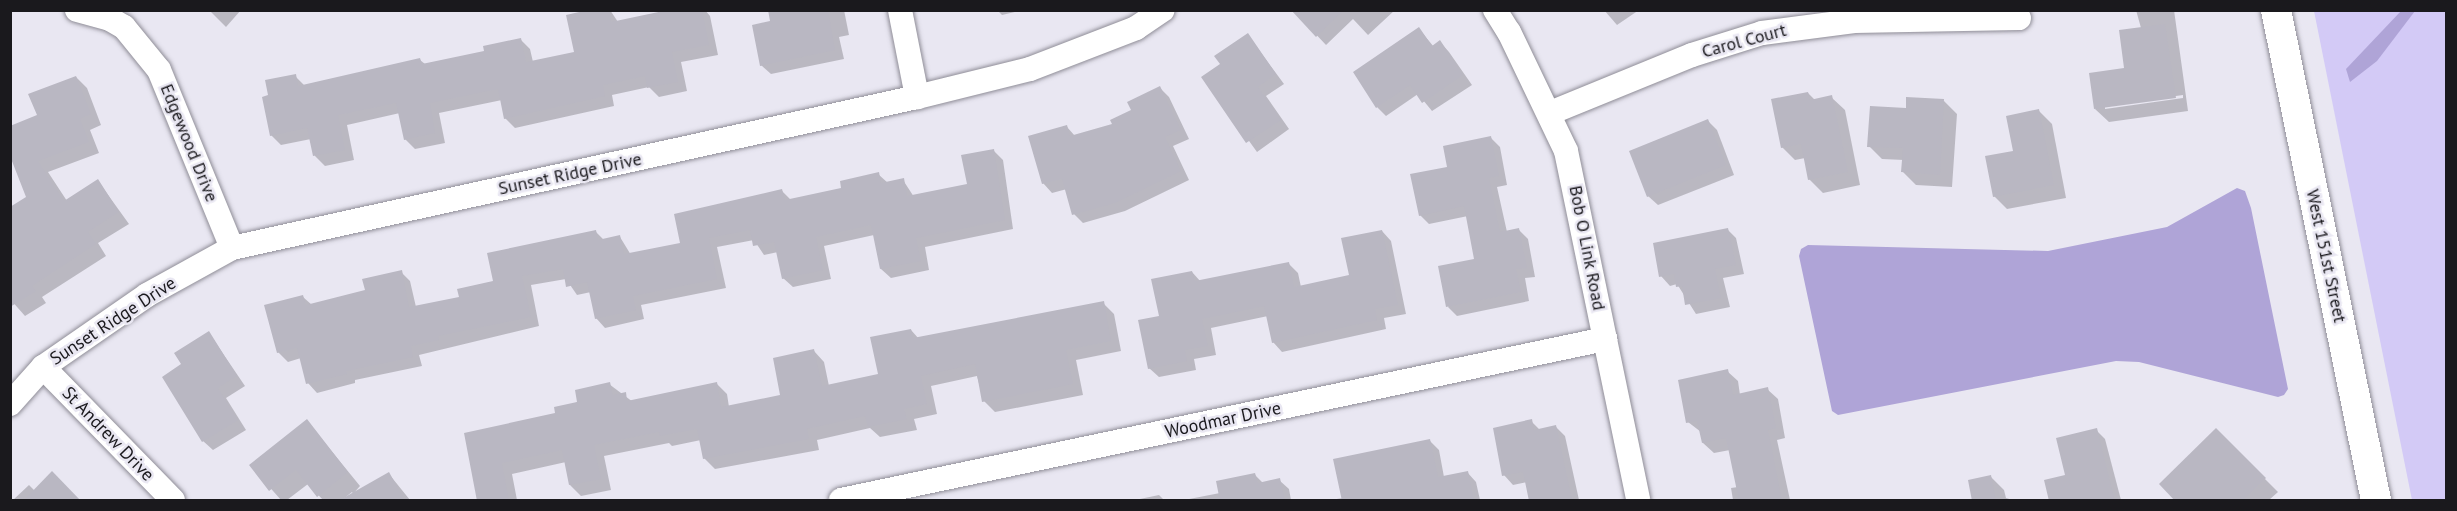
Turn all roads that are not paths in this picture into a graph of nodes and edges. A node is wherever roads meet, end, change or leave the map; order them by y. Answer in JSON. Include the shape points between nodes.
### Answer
{"nodes":[{"id":1,"x":77,"y":10,"type":"edge"},
{"id":2,"x":900,"y":10,"type":"edge"},
{"id":3,"x":1163,"y":10,"type":"edge"},
{"id":4,"x":1495,"y":10,"type":"edge"},
{"id":5,"x":2276,"y":10,"type":"edge"},
{"id":6,"x":2019,"y":18,"type":"dead end"},
{"id":7,"x":917,"y":97,"type":"junction"},
{"id":8,"x":1551,"y":113,"type":"junction"},
{"id":9,"x":232,"y":248,"type":"junction"},
{"id":10,"x":1605,"y":339,"type":"junction"},
{"id":11,"x":43,"y":367,"type":"junction"},
{"id":12,"x":10,"y":404,"type":"edge"},
{"id":13,"x":173,"y":501,"type":"edge"},
{"id":14,"x":841,"y":501,"type":"edge"},
{"id":15,"x":1638,"y":501,"type":"edge"},
{"id":16,"x":2376,"y":501,"type":"edge"}],
"edges":[{"from":1,"to":9,"type":"street","name":"Edgewood Drive","via":[[124,27],[159,70]]},
{"from":2,"to":7,"type":"street"},
{"from":3,"to":7,"type":"street","name":"Sunset Ridge Drive","via":[[1136,28],[1030,69]]},
{"from":4,"to":8,"type":"street","name":"Bob O Link Road"},
{"from":5,"to":16,"type":"street","name":"West 151st Street"},
{"from":6,"to":8,"type":"street","name":"Carol Court","via":[[1854,21],[1762,33],[1692,55]]},
{"from":7,"to":9,"type":"street","name":"Sunset Ridge Drive"},
{"from":8,"to":10,"type":"street","name":"Bob O Link Road","via":[[1569,161]]},
{"from":9,"to":11,"type":"street","name":"Sunset Ridge Drive","via":[[147,295]]},
{"from":10,"to":14,"type":"street","name":"Woodmar Drive"},
{"from":10,"to":15,"type":"street","name":"Bob O Link Road"},
{"from":11,"to":12,"type":"street","name":"Sunset Ridge Drive"},
{"from":11,"to":13,"type":"street","name":"St Andrew Drive"}]}
